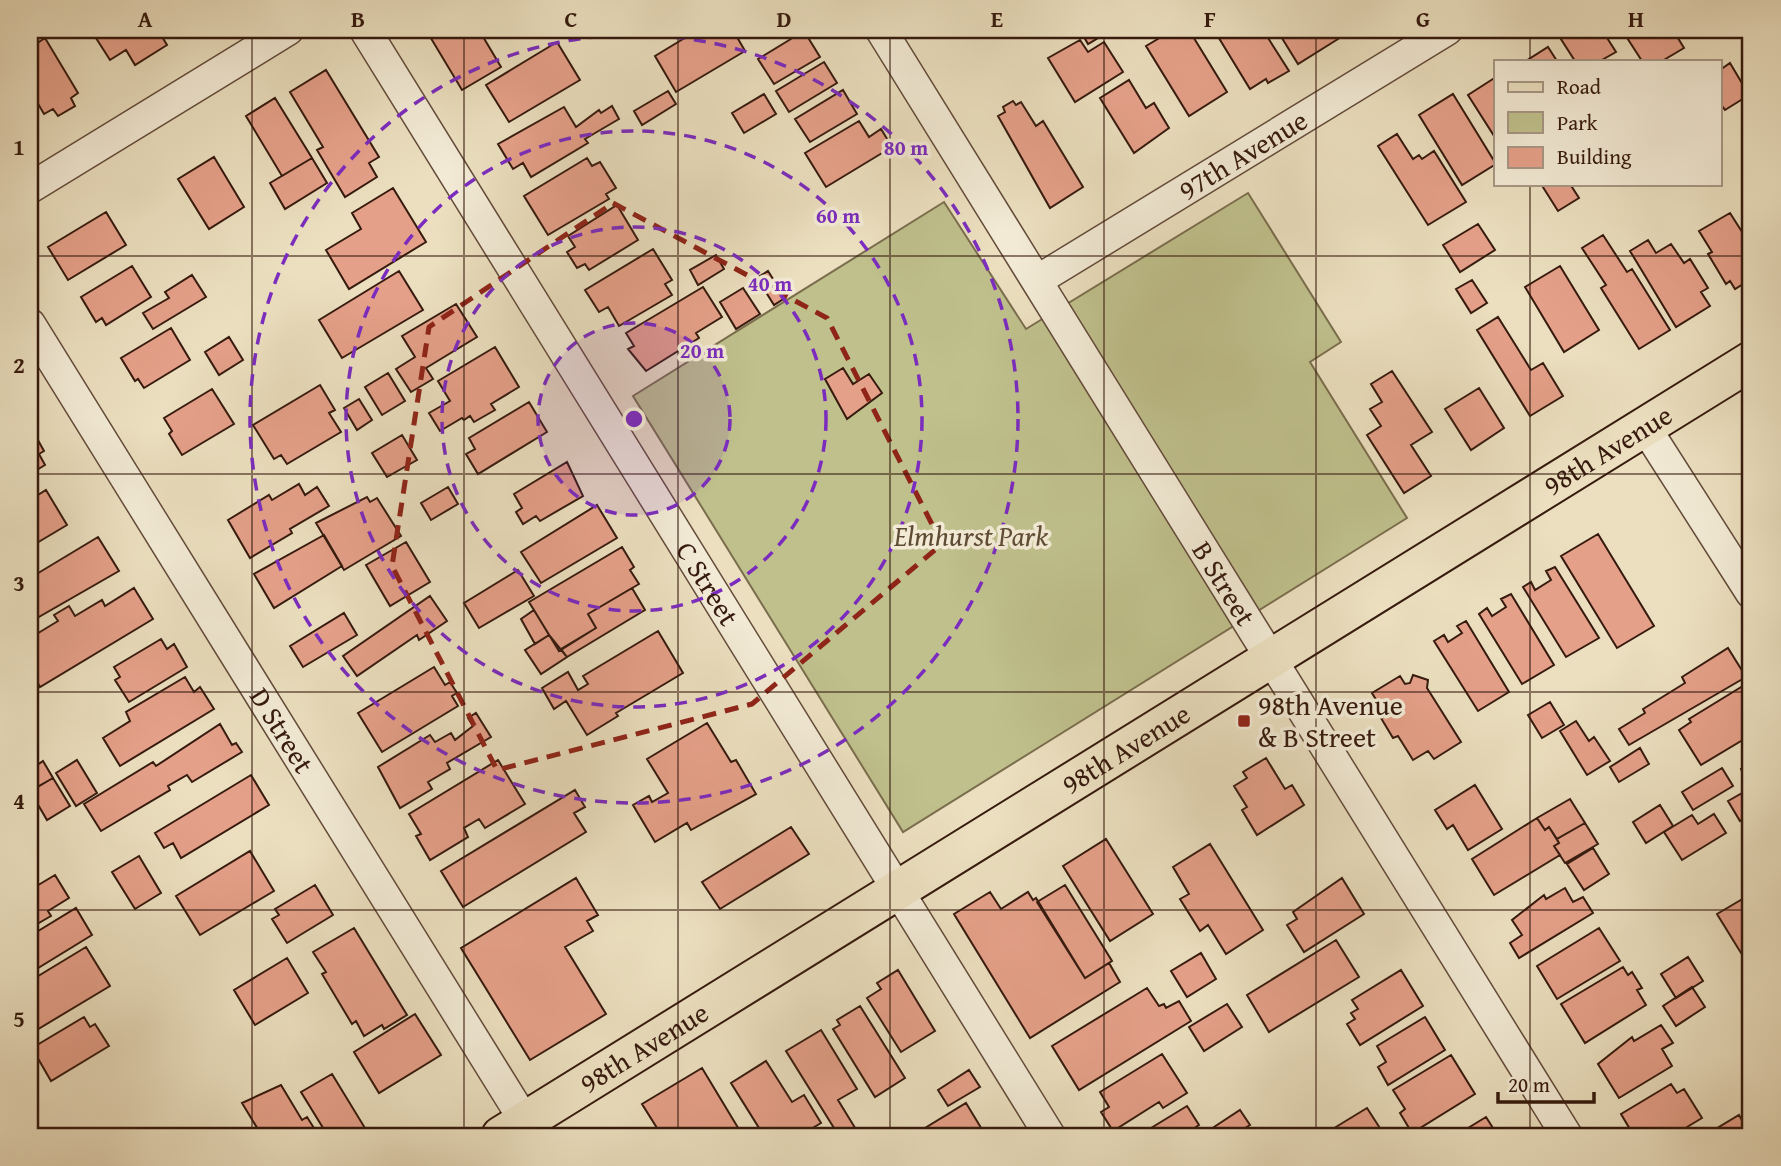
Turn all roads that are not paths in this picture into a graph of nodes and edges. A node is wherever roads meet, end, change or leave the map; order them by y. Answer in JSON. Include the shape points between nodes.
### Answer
{"nodes":[{"id":1,"x":288,"y":30,"type":"edge"},
{"id":2,"x":365,"y":30,"type":"edge"},
{"id":3,"x":881,"y":30,"type":"edge"},
{"id":4,"x":1447,"y":30,"type":"edge"},
{"id":5,"x":30,"y":188,"type":"edge"},
{"id":6,"x":1038,"y":280,"type":"junction"},
{"id":7,"x":30,"y":324,"type":"edge"},
{"id":8,"x":1751,"y":361,"type":"edge"},
{"id":9,"x":1645,"y":427,"type":"junction"},
{"id":10,"x":1751,"y":593,"type":"edge"},
{"id":11,"x":1271,"y":659,"type":"junction"},
{"id":12,"x":898,"y":889,"type":"junction"},
{"id":13,"x":520,"y":1131,"type":"edge"},
{"id":14,"x":1051,"y":1136,"type":"edge"},
{"id":15,"x":1567,"y":1136,"type":"edge"}],
"edges":[{"from":1,"to":5,"type":"street"},
{"from":2,"to":12,"type":"street","name":"C Street"},
{"from":3,"to":6,"type":"street","name":"B Street"},
{"from":4,"to":6,"type":"street","name":"97th Avenue"},
{"from":6,"to":11,"type":"street","name":"B Street"},
{"from":7,"to":13,"type":"street","name":"D Street"},
{"from":8,"to":9,"type":"main road","name":"98th Avenue"},
{"from":9,"to":10,"type":"street"},
{"from":9,"to":11,"type":"main road","name":"98th Avenue"},
{"from":11,"to":12,"type":"main road","name":"98th Avenue"},
{"from":11,"to":15,"type":"street","name":"B Street"},
{"from":12,"to":13,"type":"main road","name":"98th Avenue"},
{"from":12,"to":14,"type":"street","name":"C Street"}]}
